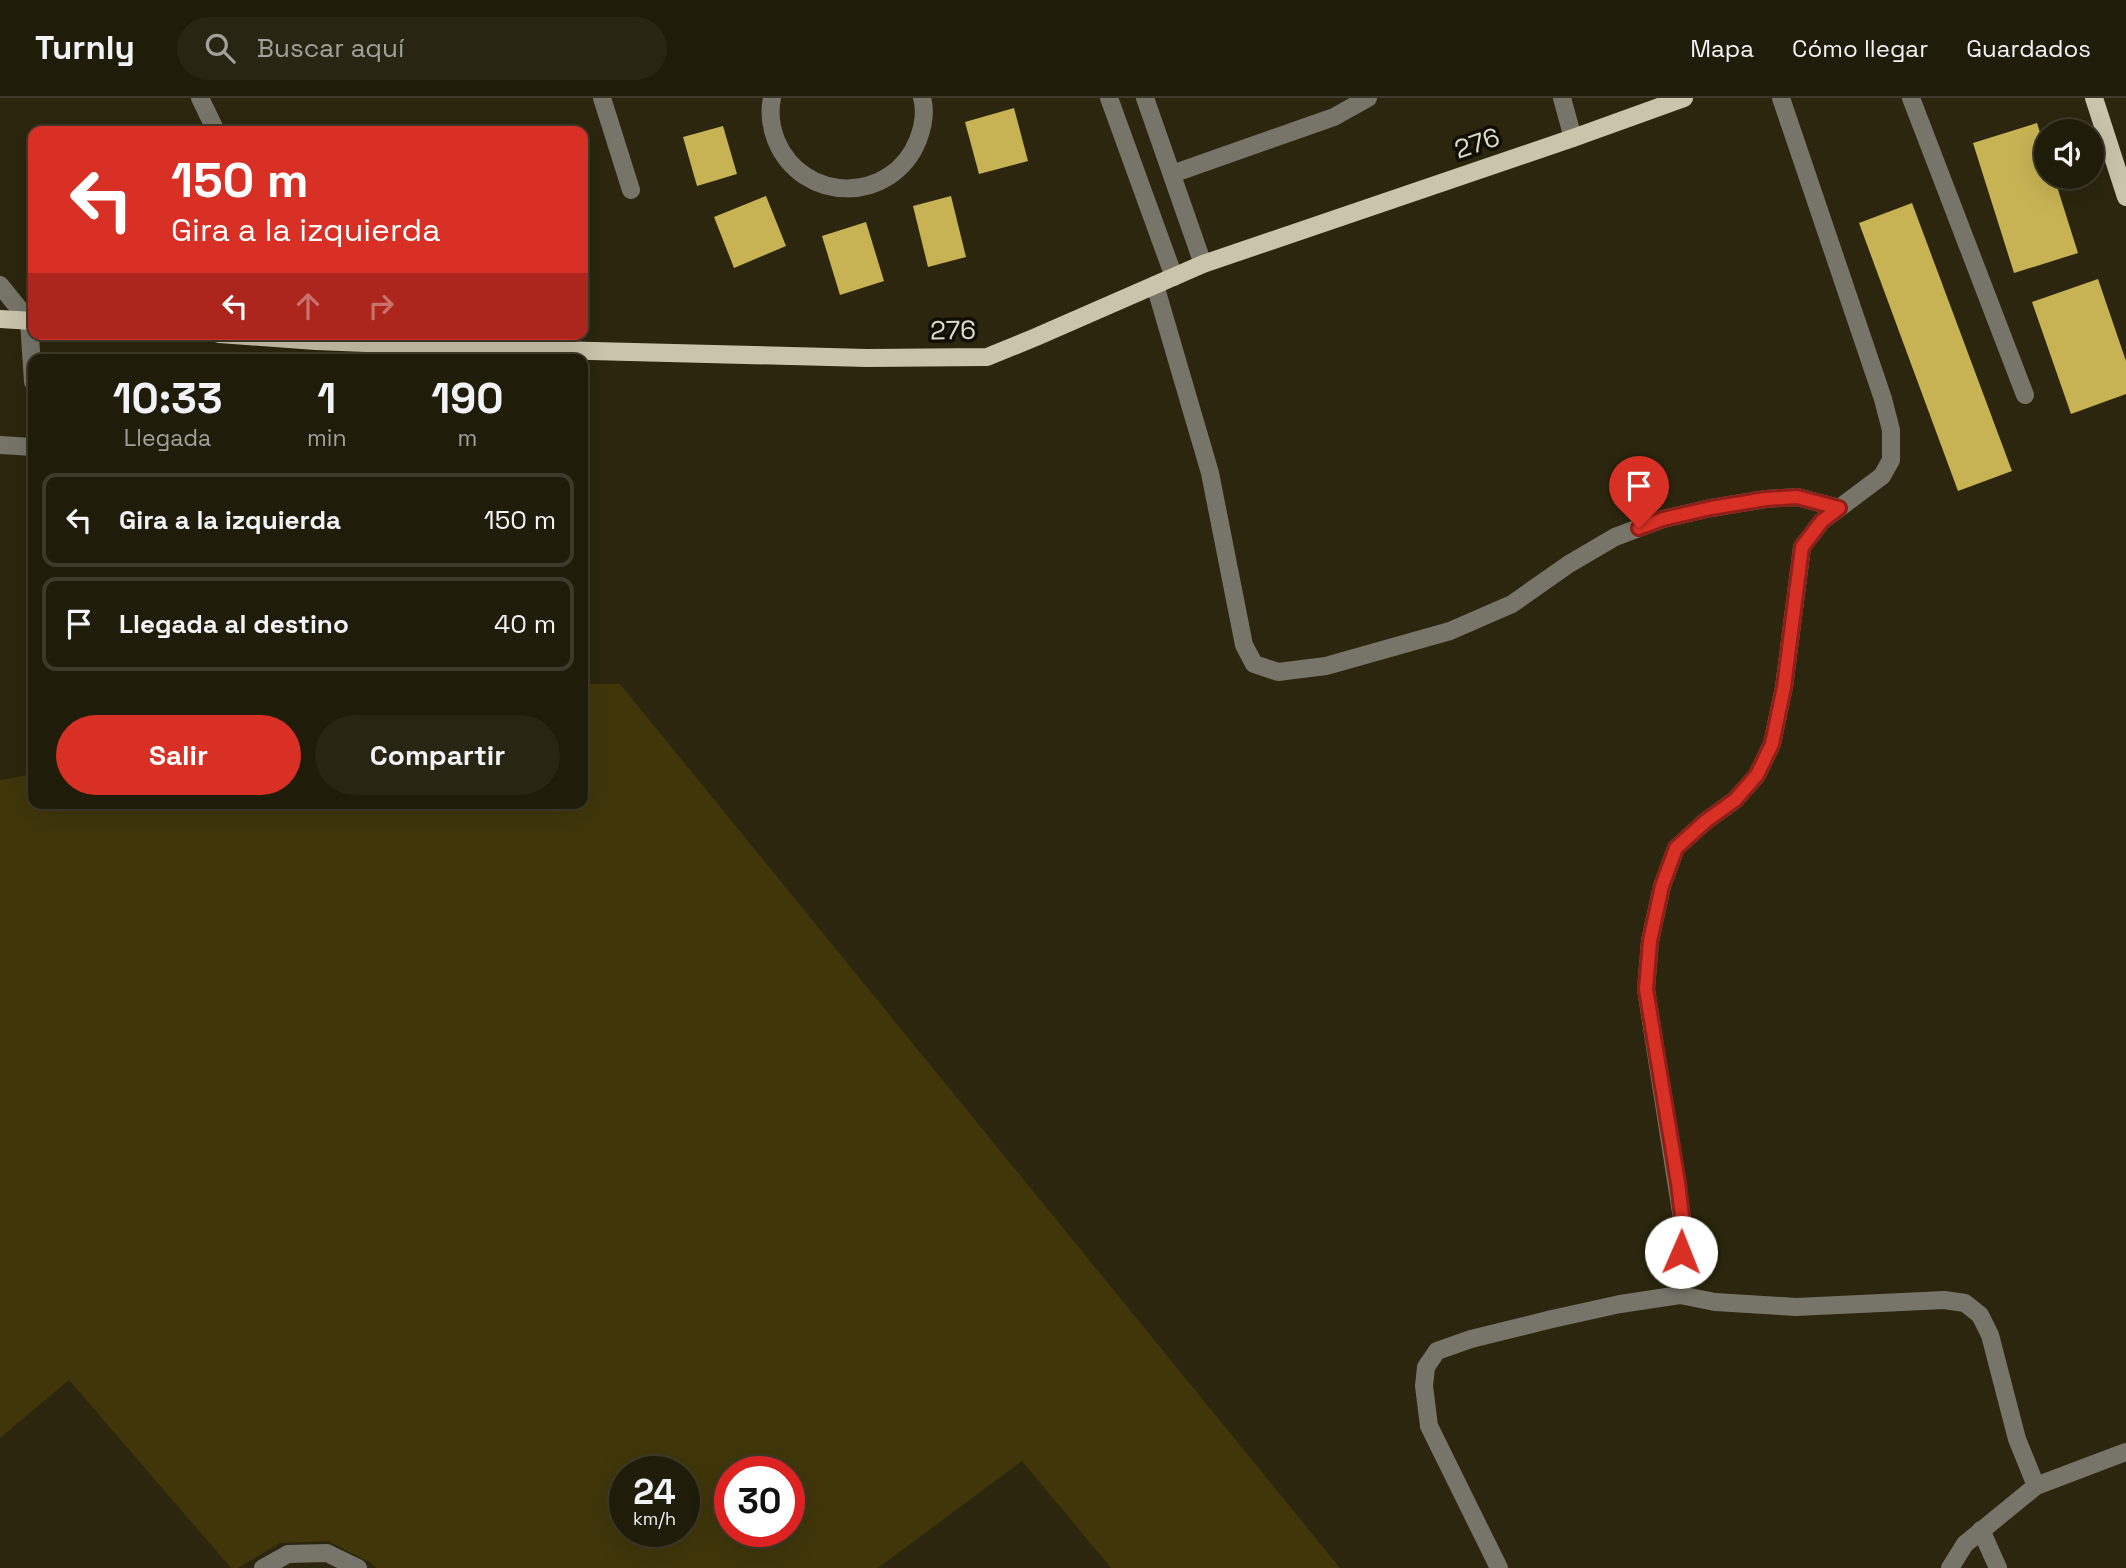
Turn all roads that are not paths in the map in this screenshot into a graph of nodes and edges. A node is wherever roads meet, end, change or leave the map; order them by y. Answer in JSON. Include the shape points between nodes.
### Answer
{"nodes":[{"id":1,"x":200,"y":98,"type":"edge"},
{"id":2,"x":603,"y":98,"type":"edge"},
{"id":3,"x":772,"y":98,"type":"edge"},
{"id":4,"x":922,"y":98,"type":"edge"},
{"id":5,"x":1110,"y":98,"type":"edge"},
{"id":6,"x":1145,"y":98,"type":"edge"},
{"id":7,"x":1368,"y":98,"type":"edge"},
{"id":8,"x":1562,"y":98,"type":"edge"},
{"id":9,"x":1684,"y":98,"type":"edge"},
{"id":10,"x":1781,"y":98,"type":"edge"},
{"id":11,"x":1911,"y":98,"type":"edge"},
{"id":12,"x":2094,"y":98,"type":"edge"},
{"id":13,"x":214,"y":126,"type":"edge"},
{"id":14,"x":1573,"y":138,"type":"junction"},
{"id":15,"x":1172,"y":174,"type":"junction"},
{"id":16,"x":631,"y":190,"type":"dead end"},
{"id":17,"x":2126,"y":197,"type":"edge"},
{"id":18,"x":1203,"y":264,"type":"junction"},
{"id":19,"x":1174,"y":277,"type":"junction"},
{"id":20,"x":0,"y":285,"type":"edge"},
{"id":21,"x":1155,"y":285,"type":"junction"},
{"id":22,"x":28,"y":318,"type":"edge"},
{"id":23,"x":0,"y":319,"type":"edge"},
{"id":24,"x":28,"y":321,"type":"edge"},
{"id":25,"x":351,"y":340,"type":"edge"},
{"id":26,"x":2025,"y":395,"type":"dead end"},
{"id":27,"x":0,"y":444,"type":"edge"},
{"id":28,"x":28,"y":447,"type":"edge"},
{"id":29,"x":1839,"y":508,"type":"junction"},
{"id":30,"x":1679,"y":1295,"type":"junction"},
{"id":31,"x":2126,"y":1452,"type":"edge"},
{"id":32,"x":2036,"y":1486,"type":"junction"},
{"id":33,"x":1981,"y":1530,"type":"junction"},
{"id":34,"x":263,"y":1568,"type":"edge"},
{"id":35,"x":358,"y":1568,"type":"edge"},
{"id":36,"x":1499,"y":1568,"type":"edge"},
{"id":37,"x":1950,"y":1568,"type":"edge"},
{"id":38,"x":1998,"y":1568,"type":"edge"}],
"edges":[{"from":1,"to":13,"type":"street"},
{"from":2,"to":16,"type":"street"},
{"from":3,"to":4,"type":"street","via":[[772,128],[782,153],[799,173],[822,185],[848,190],[874,185],[897,172],[913,151],[922,128]]},
{"from":5,"to":19,"type":"street"},
{"from":6,"to":15,"type":"street"},
{"from":7,"to":15,"type":"street","via":[[1334,117]]},
{"from":8,"to":14,"type":"street"},
{"from":9,"to":14,"type":"main road","name":"276"},
{"from":10,"to":29,"type":"street","via":[[1891,430],[1891,460],[1882,476]]},
{"from":11,"to":26,"type":"street"},
{"from":12,"to":17,"type":"main road"},
{"from":14,"to":18,"type":"main road","name":"276"},
{"from":15,"to":18,"type":"street"},
{"from":18,"to":19,"type":"main road","name":"276"},
{"from":19,"to":21,"type":"main road","name":"276"},
{"from":20,"to":22,"type":"street"},
{"from":21,"to":25,"type":"main road","name":"276","via":[[987,356],[867,358]]},
{"from":21,"to":29,"type":"street","via":[[1210,473],[1244,645],[1254,664],[1278,672],[1326,666],[1450,631],[1512,604],[1615,537],[1663,519],[1797,497]]},
{"from":23,"to":24,"type":"main road"},
{"from":27,"to":28,"type":"street"},
{"from":29,"to":30,"type":"street","via":[[1802,547],[1772,744],[1757,775],[1735,800],[1676,848],[1650,941],[1646,989],[1683,1225]]},
{"from":30,"to":32,"type":"street","via":[[1796,1307],[1965,1303],[1980,1315],[1990,1335],[2017,1439]]},
{"from":30,"to":36,"type":"street","via":[[1471,1339],[1437,1351],[1426,1367],[1429,1426]]},
{"from":31,"to":32,"type":"street"},
{"from":32,"to":33,"type":"street"},
{"from":33,"to":37,"type":"street","via":[[1965,1544]]},
{"from":33,"to":38,"type":"street"},
{"from":34,"to":35,"type":"street","via":[[288,1554],[327,1553]]}]}
